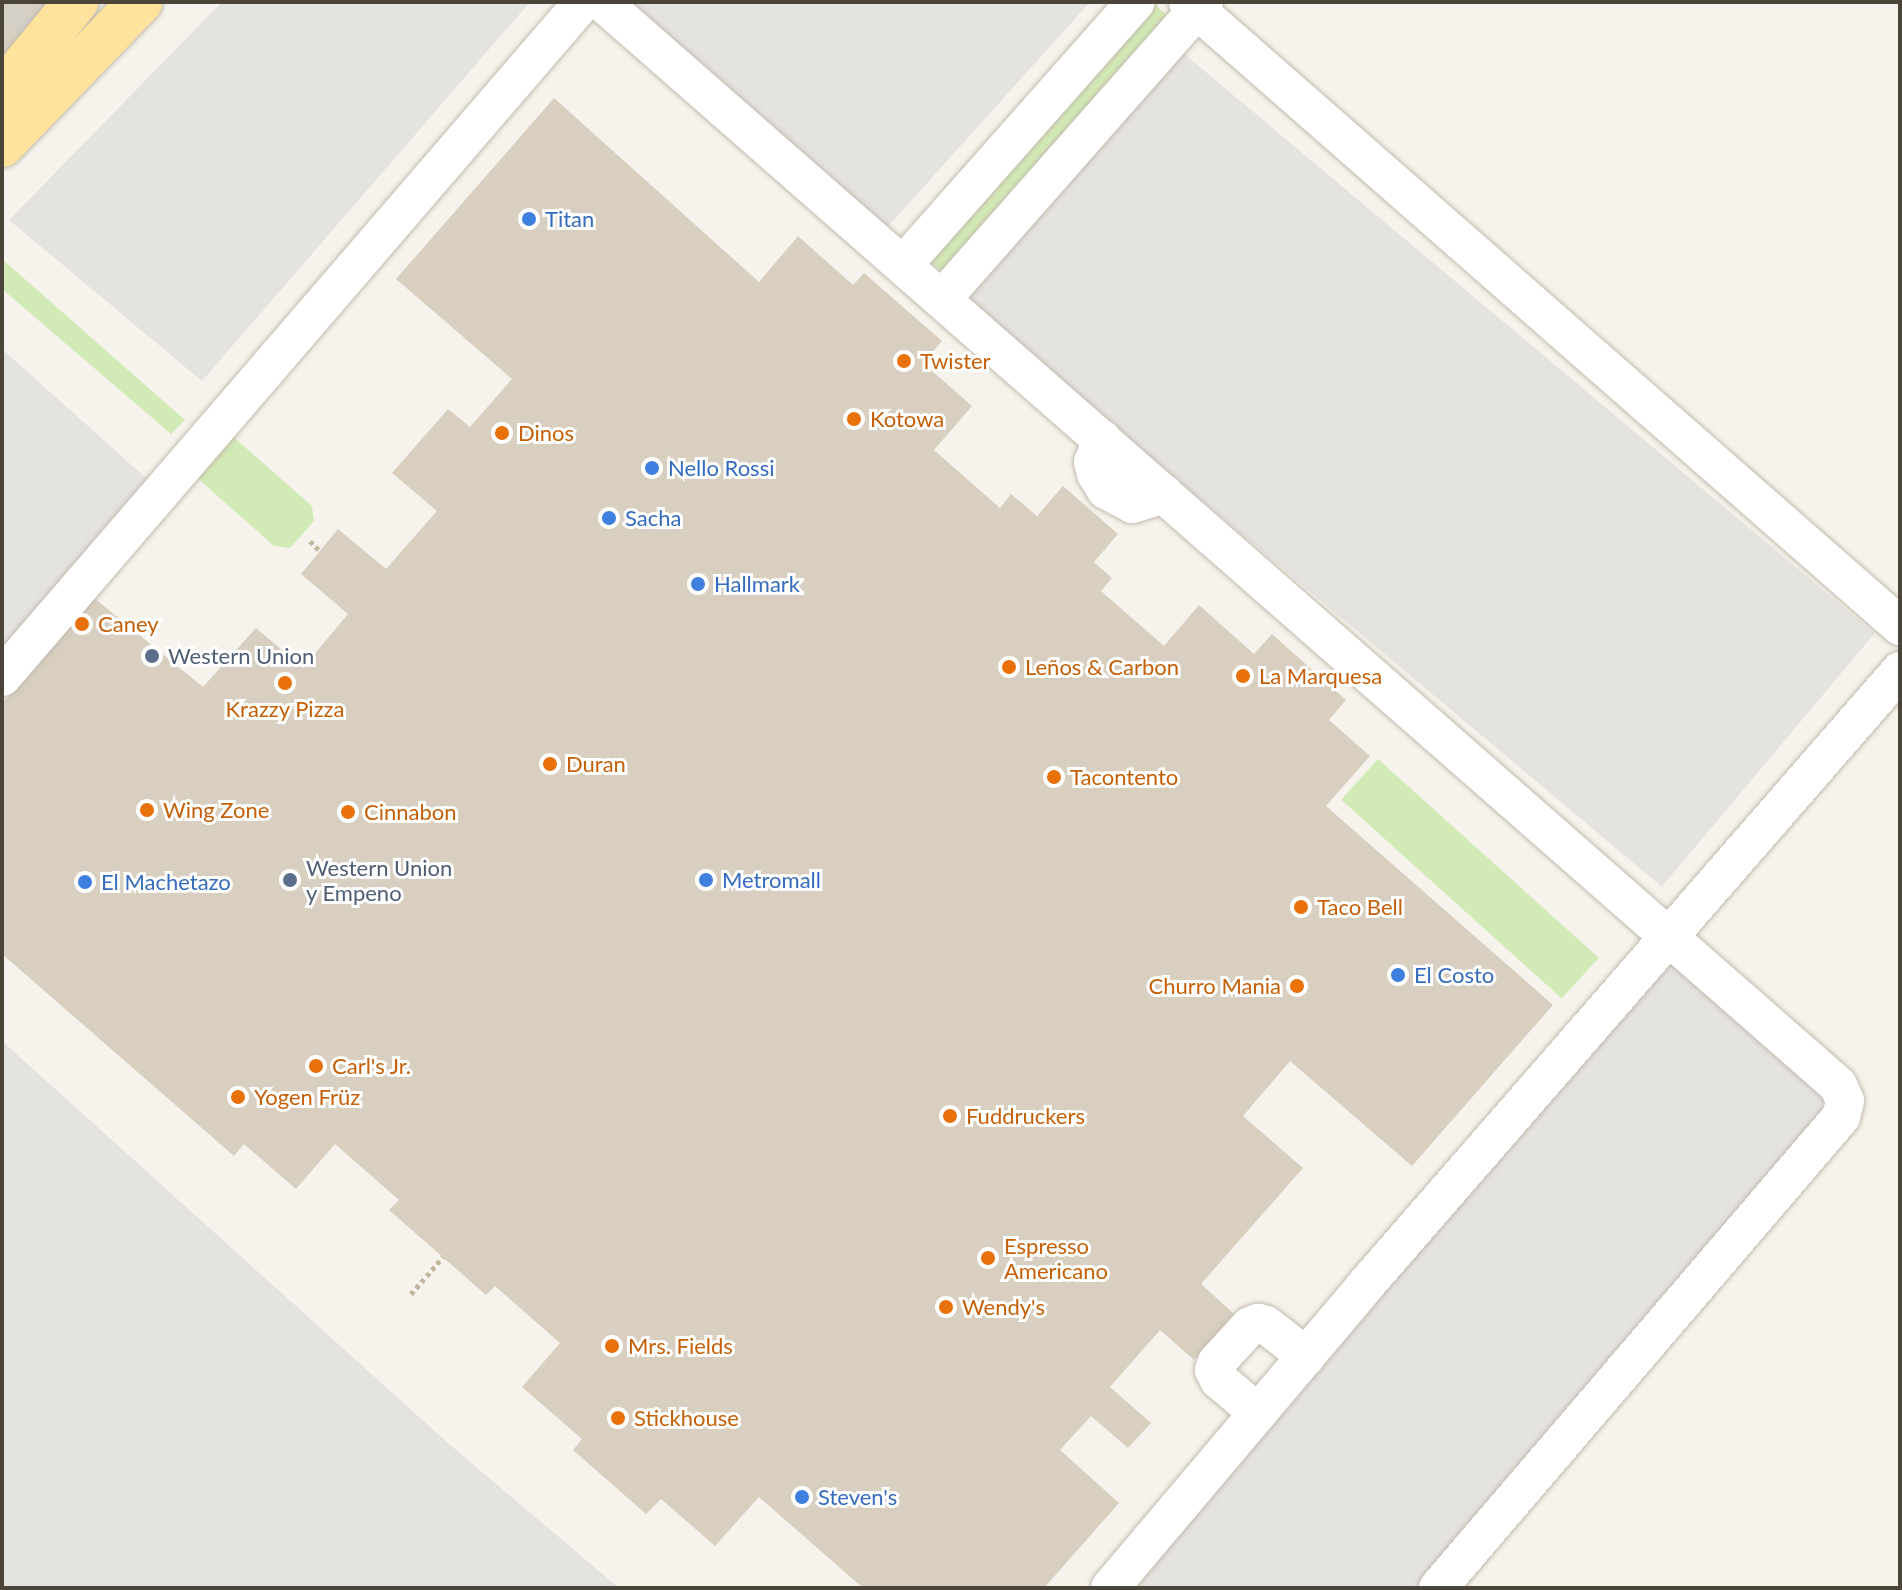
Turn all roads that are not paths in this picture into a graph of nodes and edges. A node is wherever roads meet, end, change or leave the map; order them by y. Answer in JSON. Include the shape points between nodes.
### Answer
{"nodes":[{"id":1,"x":76,"y":2,"type":"edge"},
{"id":2,"x":140,"y":2,"type":"edge"},
{"id":3,"x":583,"y":2,"type":"edge"},
{"id":4,"x":602,"y":2,"type":"edge"},
{"id":5,"x":1136,"y":2,"type":"edge"},
{"id":6,"x":1196,"y":5,"type":"edge"},
{"id":7,"x":2,"y":92,"type":"edge"},
{"id":8,"x":2,"y":145,"type":"edge"},
{"id":9,"x":903,"y":265,"type":"junction"},
{"id":10,"x":942,"y":299,"type":"junction"},
{"id":11,"x":1900,"y":626,"type":"edge"},
{"id":12,"x":1900,"y":671,"type":"edge"},
{"id":13,"x":2,"y":677,"type":"edge"},
{"id":14,"x":1671,"y":937,"type":"junction"},
{"id":15,"x":1306,"y":1356,"type":"junction"},
{"id":16,"x":1258,"y":1413,"type":"junction"},
{"id":17,"x":1110,"y":1588,"type":"edge"},
{"id":18,"x":1438,"y":1588,"type":"edge"}],
"edges":[{"from":1,"to":7,"type":"main road"},
{"from":2,"to":8,"type":"main road"},
{"from":3,"to":13,"type":"lane"},
{"from":4,"to":9,"type":"lane"},
{"from":5,"to":9,"type":"lane"},
{"from":6,"to":10,"type":"lane"},
{"from":6,"to":11,"type":"lane"},
{"from":9,"to":10,"type":"lane"},
{"from":10,"to":14,"type":"lane"},
{"from":12,"to":14,"type":"lane"},
{"from":14,"to":15,"type":"lane"},
{"from":14,"to":18,"type":"lane","via":[[1838,1085],[1845,1101],[1841,1117]]},
{"from":15,"to":16,"type":"lane"},
{"from":15,"to":16,"type":"lane","via":[[1258,1323],[1217,1362],[1219,1380]]},
{"from":16,"to":17,"type":"lane"}]}
